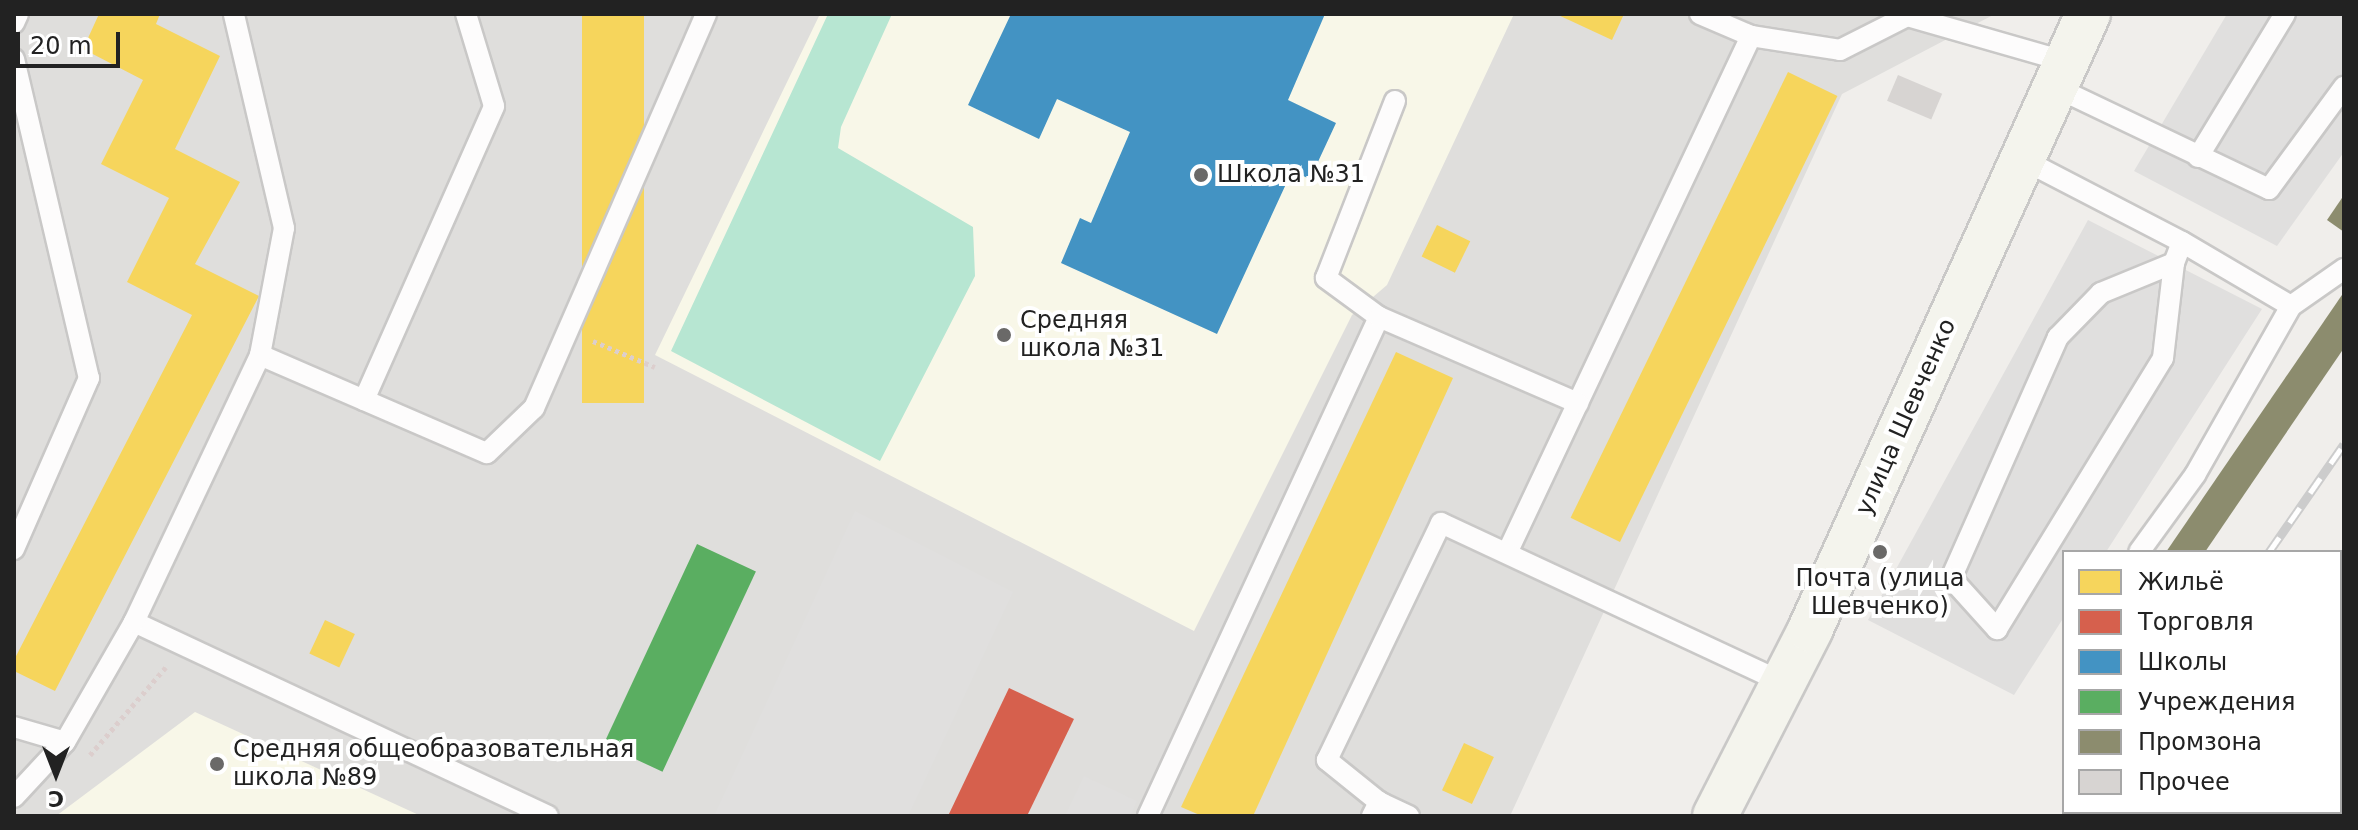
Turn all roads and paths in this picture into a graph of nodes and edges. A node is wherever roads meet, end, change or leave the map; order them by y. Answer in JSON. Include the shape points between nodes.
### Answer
{"nodes":[{"id":1,"x":18,"y":14,"type":"edge"},
{"id":2,"x":234,"y":14,"type":"edge"},
{"id":3,"x":466,"y":14,"type":"edge"},
{"id":4,"x":706,"y":14,"type":"edge"},
{"id":5,"x":1700,"y":14,"type":"edge"},
{"id":6,"x":2088,"y":14,"type":"edge"},
{"id":7,"x":2285,"y":14,"type":"edge"},
{"id":8,"x":14,"y":23,"type":"edge"},
{"id":9,"x":1751,"y":36,"type":"junction"},
{"id":10,"x":14,"y":59,"type":"edge"},
{"id":11,"x":2061,"y":75,"type":"junction"},
{"id":12,"x":2344,"y":87,"type":"edge"},
{"id":13,"x":1395,"y":101,"type":"dead end"},
{"id":14,"x":2198,"y":157,"type":"junction"},
{"id":15,"x":2022,"y":159,"type":"junction"},
{"id":16,"x":2182,"y":242,"type":"junction"},
{"id":17,"x":2174,"y":263,"type":"junction"},
{"id":18,"x":2344,"y":269,"type":"edge"},
{"id":19,"x":2291,"y":306,"type":"junction"},
{"id":20,"x":1379,"y":317,"type":"junction"},
{"id":21,"x":570,"y":332,"type":"junction"},
{"id":22,"x":260,"y":355,"type":"junction"},
{"id":23,"x":655,"y":367,"type":"dead end"},
{"id":24,"x":364,"y":400,"type":"junction"},
{"id":25,"x":1578,"y":403,"type":"junction"},
{"id":26,"x":14,"y":549,"type":"edge"},
{"id":27,"x":2140,"y":550,"type":"edge"},
{"id":28,"x":1507,"y":553,"type":"junction"},
{"id":29,"x":134,"y":622,"type":"junction"},
{"id":30,"x":178,"y":673,"type":"dead end"},
{"id":31,"x":1782,"y":682,"type":"junction"},
{"id":32,"x":14,"y":727,"type":"edge"},
{"id":33,"x":65,"y":742,"type":"junction"},
{"id":34,"x":87,"y":758,"type":"dead end"},
{"id":35,"x":14,"y":797,"type":"edge"},
{"id":36,"x":1375,"y":809,"type":"edge"},
{"id":37,"x":548,"y":816,"type":"edge"},
{"id":38,"x":1148,"y":816,"type":"edge"},
{"id":39,"x":1409,"y":816,"type":"edge"},
{"id":40,"x":1715,"y":816,"type":"edge"}],
"edges":[{"from":1,"to":8,"type":"lane"},
{"from":2,"to":22,"type":"lane","via":[[284,228]]},
{"from":3,"to":24,"type":"lane","via":[[494,106]]},
{"from":4,"to":21,"type":"lane"},
{"from":5,"to":9,"type":"lane"},
{"from":6,"to":11,"type":"street","name":"улица Шевченко"},
{"from":7,"to":14,"type":"lane"},
{"from":9,"to":11,"type":"lane","via":[[1840,50],[1907,16]]},
{"from":9,"to":25,"type":"lane"},
{"from":10,"to":26,"type":"lane","via":[[89,378]]},
{"from":11,"to":14,"type":"lane"},
{"from":11,"to":15,"type":"street","name":"улица Шевченко"},
{"from":12,"to":14,"type":"lane","via":[[2269,189]]},
{"from":13,"to":20,"type":"lane","via":[[1326,278]]},
{"from":15,"to":16,"type":"lane"},
{"from":15,"to":31,"type":"street","name":"улица Шевченко"},
{"from":16,"to":17,"type":"lane"},
{"from":16,"to":19,"type":"lane"},
{"from":17,"to":17,"type":"lane","via":[[2163,358],[1997,629],[1951,578],[2058,337],[2101,293]]},
{"from":18,"to":19,"type":"lane"},
{"from":19,"to":27,"type":"lane","via":[[2195,475]]},
{"from":20,"to":25,"type":"lane"},
{"from":20,"to":38,"type":"lane"},
{"from":21,"to":23,"type":"path"},
{"from":21,"to":24,"type":"lane","via":[[534,408],[487,453]]},
{"from":22,"to":24,"type":"lane"},
{"from":22,"to":29,"type":"lane"},
{"from":25,"to":28,"type":"lane"},
{"from":28,"to":31,"type":"lane"},
{"from":28,"to":36,"type":"lane","via":[[1441,523],[1327,760]]},
{"from":29,"to":33,"type":"lane"},
{"from":29,"to":37,"type":"lane"},
{"from":30,"to":34,"type":"path","via":[[164,666]]},
{"from":31,"to":40,"type":"street","name":"улица Шевченко"},
{"from":32,"to":33,"type":"lane"},
{"from":33,"to":35,"type":"lane"},
{"from":36,"to":39,"type":"lane"}]}
